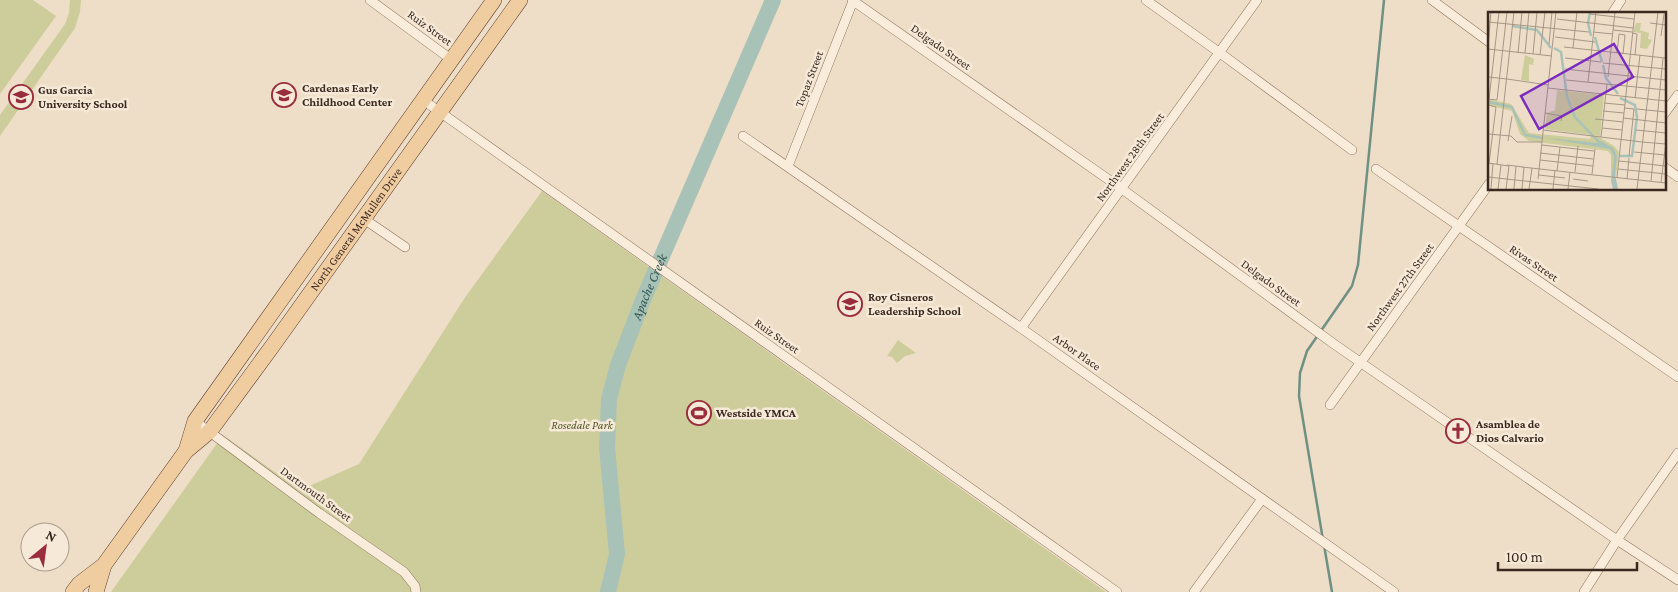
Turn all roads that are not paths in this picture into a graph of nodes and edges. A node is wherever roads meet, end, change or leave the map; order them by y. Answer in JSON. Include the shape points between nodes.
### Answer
{"nodes":[{"id":1,"x":370,"y":0,"type":"edge"},
{"id":2,"x":494,"y":0,"type":"edge"},
{"id":3,"x":520,"y":0,"type":"edge"},
{"id":4,"x":853,"y":0,"type":"edge"},
{"id":5,"x":1146,"y":0,"type":"edge"},
{"id":6,"x":1257,"y":0,"type":"edge"},
{"id":7,"x":1432,"y":0,"type":"edge"},
{"id":8,"x":1621,"y":0,"type":"edge"},
{"id":9,"x":1613,"y":12,"type":"edge"},
{"id":10,"x":1488,"y":41,"type":"edge"},
{"id":11,"x":1220,"y":53,"type":"junction"},
{"id":12,"x":452,"y":60,"type":"junction"},
{"id":13,"x":1678,"y":95,"type":"edge"},
{"id":14,"x":423,"y":100,"type":"junction"},
{"id":15,"x":1666,"y":111,"type":"edge"},
{"id":16,"x":440,"y":112,"type":"junction"},
{"id":17,"x":743,"y":136,"type":"dead end"},
{"id":18,"x":1352,"y":150,"type":"dead end"},
{"id":19,"x":788,"y":166,"type":"junction"},
{"id":20,"x":1666,"y":168,"type":"edge"},
{"id":21,"x":1376,"y":169,"type":"dead end"},
{"id":22,"x":1678,"y":177,"type":"edge"},
{"id":23,"x":1488,"y":185,"type":"edge"},
{"id":24,"x":1122,"y":189,"type":"junction"},
{"id":25,"x":351,"y":201,"type":"junction"},
{"id":26,"x":364,"y":219,"type":"junction"},
{"id":27,"x":1459,"y":227,"type":"junction"},
{"id":28,"x":405,"y":247,"type":"dead end"},
{"id":29,"x":1021,"y":328,"type":"junction"},
{"id":30,"x":271,"y":348,"type":"junction"},
{"id":31,"x":1361,"y":362,"type":"junction"},
{"id":32,"x":1678,"y":377,"type":"edge"},
{"id":33,"x":1330,"y":405,"type":"dead end"},
{"id":34,"x":195,"y":420,"type":"junction"},
{"id":35,"x":210,"y":432,"type":"junction"},
{"id":36,"x":186,"y":451,"type":"junction"},
{"id":37,"x":1678,"y":453,"type":"edge"},
{"id":38,"x":1262,"y":499,"type":"junction"},
{"id":39,"x":1617,"y":540,"type":"junction"},
{"id":40,"x":104,"y":565,"type":"junction"},
{"id":41,"x":1678,"y":580,"type":"edge"},
{"id":42,"x":73,"y":592,"type":"edge"},
{"id":43,"x":96,"y":592,"type":"edge"},
{"id":44,"x":416,"y":592,"type":"edge"},
{"id":45,"x":1117,"y":592,"type":"edge"},
{"id":46,"x":1194,"y":592,"type":"edge"},
{"id":47,"x":1394,"y":592,"type":"edge"},
{"id":48,"x":1584,"y":592,"type":"edge"}],
"edges":[{"from":1,"to":12,"type":"street","name":"Ruiz Street"},
{"from":2,"to":12,"type":"main road","name":"North General McMullen Drive"},
{"from":3,"to":16,"type":"main road","name":"North General McMullen Drive"},
{"from":4,"to":19,"type":"street","name":"Topaz Street"},
{"from":4,"to":24,"type":"street","name":"Delgado Street"},
{"from":5,"to":11,"type":"street"},
{"from":6,"to":11,"type":"street","name":"Northwest 28th Street"},
{"from":7,"to":10,"type":"street"},
{"from":8,"to":9,"type":"street"},
{"from":11,"to":18,"type":"street"},
{"from":11,"to":24,"type":"street","name":"Northwest 28th Street"},
{"from":12,"to":14,"type":"main road","name":"North General McMullen Drive"},
{"from":13,"to":15,"type":"street"},
{"from":14,"to":16,"type":"street","name":"Ruiz Street"},
{"from":14,"to":25,"type":"main road","name":"North General McMullen Drive"},
{"from":16,"to":26,"type":"main road","name":"North General McMullen Drive"},
{"from":16,"to":45,"type":"street","name":"Ruiz Street"},
{"from":17,"to":19,"type":"street","name":"Arbor Place"},
{"from":19,"to":29,"type":"street","name":"Arbor Place"},
{"from":20,"to":22,"type":"street"},
{"from":21,"to":27,"type":"street","name":"Rivas Street"},
{"from":23,"to":27,"type":"street","name":"Northwest 27th Street"},
{"from":24,"to":29,"type":"street","name":"Northwest 28th Street"},
{"from":24,"to":31,"type":"street","name":"Delgado Street"},
{"from":25,"to":30,"type":"main road","via":[[356,212],[280,318]]},
{"from":25,"to":34,"type":"main road","name":"North General McMullen Drive"},
{"from":26,"to":28,"type":"street"},
{"from":26,"to":30,"type":"main road","name":"North General McMullen Drive"},
{"from":27,"to":31,"type":"street","name":"Northwest 27th Street"},
{"from":27,"to":32,"type":"street","name":"Rivas Street"},
{"from":29,"to":38,"type":"street","name":"Arbor Place"},
{"from":30,"to":35,"type":"main road","name":"North General McMullen Drive"},
{"from":31,"to":33,"type":"street","name":"Northwest 27th Street"},
{"from":31,"to":39,"type":"street","name":"Delgado Street"},
{"from":34,"to":35,"type":"street","name":"Dartmouth Street"},
{"from":34,"to":36,"type":"main road","name":"North General McMullen Drive"},
{"from":35,"to":36,"type":"main road","name":"North General McMullen Drive"},
{"from":35,"to":44,"type":"street","name":"Dartmouth Street","via":[[404,572]]},
{"from":36,"to":40,"type":"main road","name":"North General McMullen Drive"},
{"from":37,"to":39,"type":"street"},
{"from":38,"to":46,"type":"street"},
{"from":38,"to":47,"type":"street","name":"Arbor Place"},
{"from":39,"to":41,"type":"street","name":"Delgado Street"},
{"from":39,"to":48,"type":"street"},
{"from":40,"to":42,"type":"main road","name":"North General McMullen Drive"},
{"from":40,"to":43,"type":"main road","name":"North General McMullen Drive"}]}
